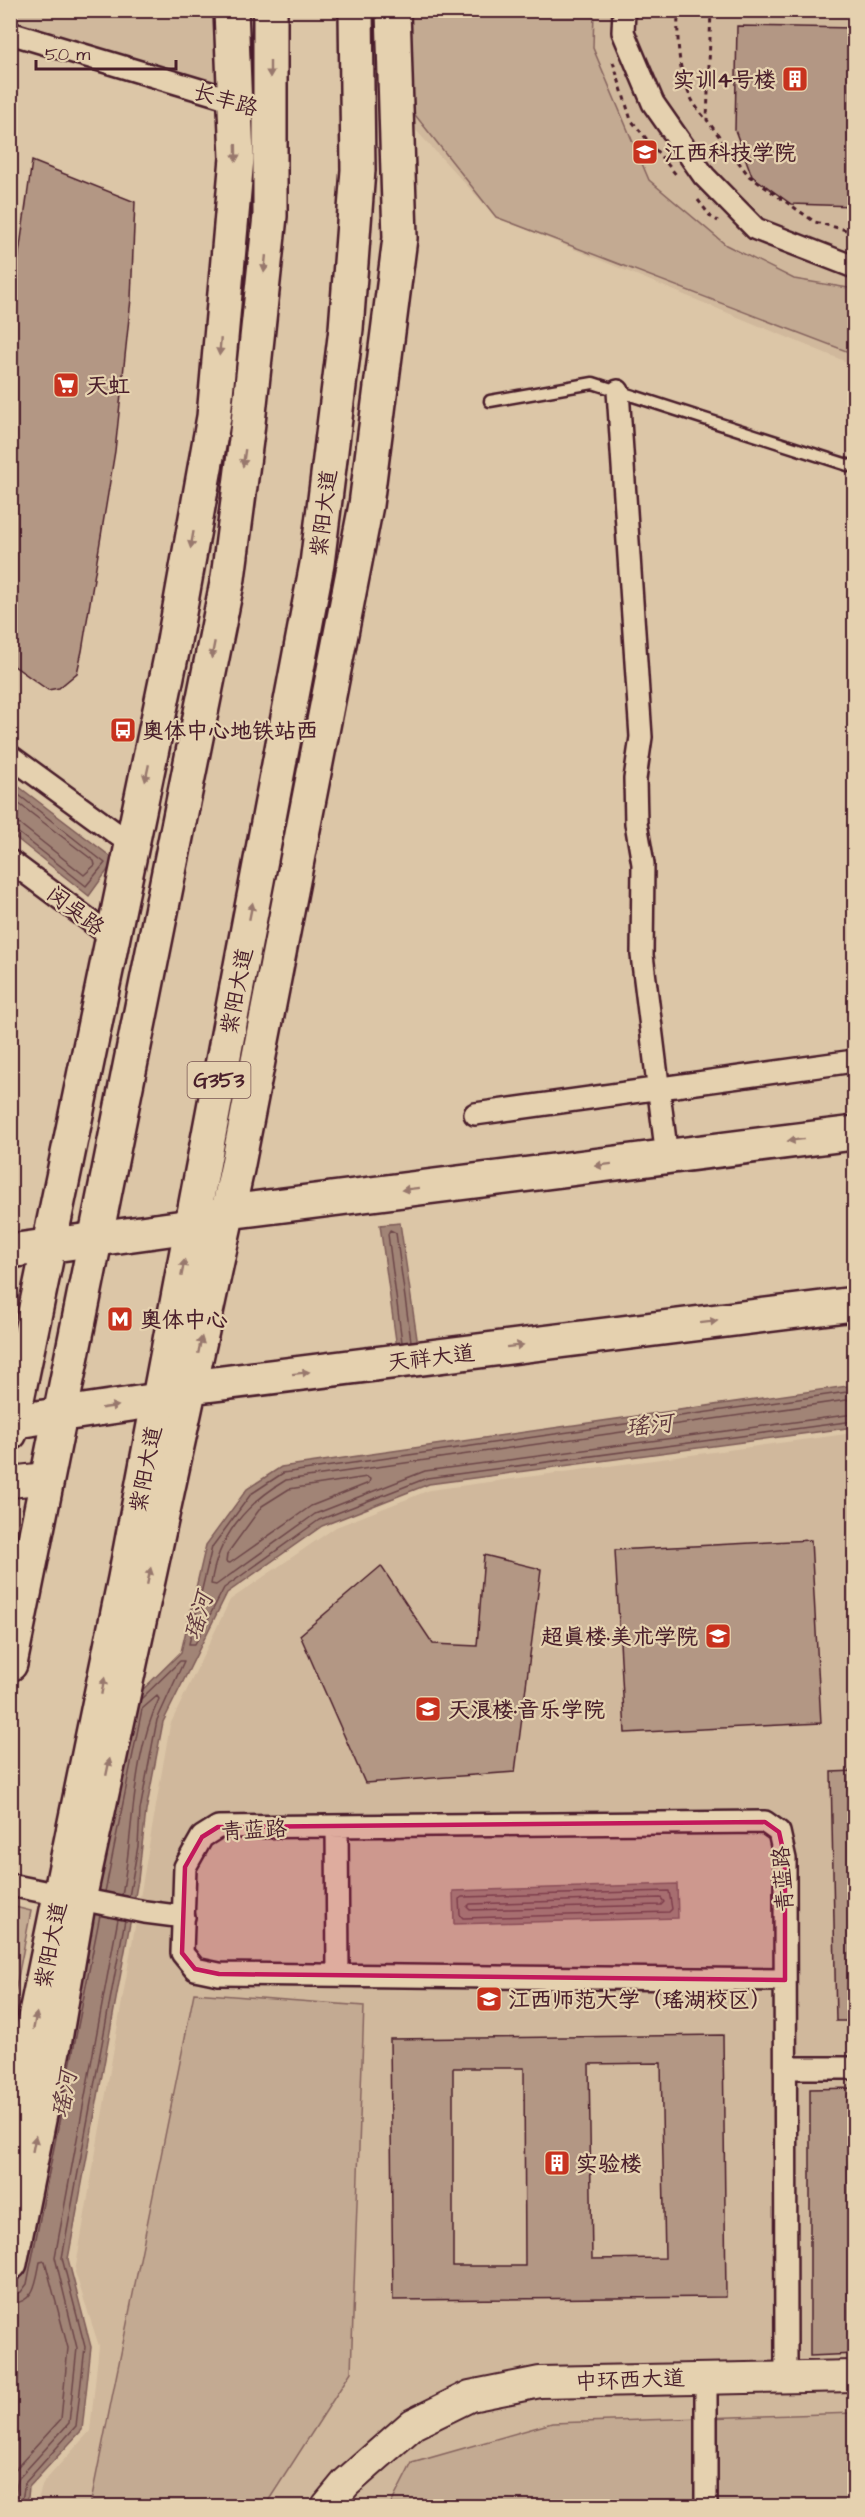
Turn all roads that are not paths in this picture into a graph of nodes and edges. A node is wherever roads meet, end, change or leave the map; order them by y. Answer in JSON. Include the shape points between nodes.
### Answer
{"nodes":[{"id":1,"x":231,"y":10,"type":"edge"},
{"id":2,"x":270,"y":10,"type":"edge"},
{"id":3,"x":356,"y":10,"type":"edge"},
{"id":4,"x":393,"y":10,"type":"edge"},
{"id":5,"x":624,"y":10,"type":"edge"},
{"id":6,"x":10,"y":33,"type":"edge"},
{"id":7,"x":234,"y":102,"type":"junction"},
{"id":8,"x":270,"y":111,"type":"junction"},
{"id":9,"x":855,"y":267,"type":"edge"},
{"id":10,"x":618,"y":391,"type":"junction"},
{"id":11,"x":490,"y":401,"type":"dead end"},
{"id":12,"x":855,"y":467,"type":"edge"},
{"id":13,"x":10,"y":756,"type":"edge"},
{"id":14,"x":132,"y":844,"type":"junction"},
{"id":15,"x":10,"y":861,"type":"edge"},
{"id":16,"x":112,"y":938,"type":"junction"},
{"id":17,"x":855,"y":1061,"type":"edge"},
{"id":18,"x":659,"y":1088,"type":"junction"},
{"id":19,"x":475,"y":1114,"type":"dead end"},
{"id":20,"x":855,"y":1133,"type":"edge"},
{"id":21,"x":667,"y":1157,"type":"junction"},
{"id":22,"x":228,"y":1212,"type":"junction"},
{"id":23,"x":191,"y":1226,"type":"junction"},
{"id":24,"x":94,"y":1239,"type":"junction"},
{"id":25,"x":49,"y":1245,"type":"junction"},
{"id":26,"x":10,"y":1251,"type":"edge"},
{"id":27,"x":855,"y":1304,"type":"edge"},
{"id":28,"x":191,"y":1387,"type":"junction"},
{"id":29,"x":158,"y":1400,"type":"junction"},
{"id":30,"x":59,"y":1415,"type":"junction"},
{"id":31,"x":11,"y":1426,"type":"edge"},
{"id":32,"x":46,"y":1478,"type":"junction"},
{"id":33,"x":10,"y":1482,"type":"edge"},
{"id":34,"x":10,"y":1664,"type":"edge"},
{"id":35,"x":337,"y":1826,"type":"junction"},
{"id":36,"x":10,"y":1885,"type":"edge"},
{"id":37,"x":70,"y":1897,"type":"junction"},
{"id":38,"x":184,"y":1917,"type":"junction"},
{"id":39,"x":338,"y":1975,"type":"junction"},
{"id":40,"x":785,"y":1980,"type":"junction"},
{"id":41,"x":785,"y":2068,"type":"junction"},
{"id":42,"x":855,"y":2068,"type":"edge"},
{"id":43,"x":10,"y":2140,"type":"edge"},
{"id":44,"x":10,"y":2263,"type":"edge"},
{"id":45,"x":786,"y":2376,"type":"junction"},
{"id":46,"x":855,"y":2376,"type":"edge"},
{"id":47,"x":706,"y":2377,"type":"junction"},
{"id":48,"x":327,"y":2506,"type":"edge"},
{"id":49,"x":706,"y":2506,"type":"edge"}],
"edges":[{"from":1,"to":7,"type":"main road"},
{"from":2,"to":8,"type":"main road","one_way":true},
{"from":23,"to":3,"type":"main road","name":"紫阳大道","number":"G353","one_way":true,"via":[[317,564],[347,318],[358,170]]},
{"from":4,"to":22,"type":"main road","via":[[400,238],[366,505]]},
{"from":5,"to":9,"type":"street","via":[[623,32],[653,103],[704,176],[756,229]]},
{"from":6,"to":7,"type":"street","name":"长丰路"},
{"from":7,"to":8,"type":"street","name":"长丰路"},
{"from":7,"to":14,"type":"main road","one_way":true,"via":[[237,158],[214,417]]},
{"from":8,"to":24,"type":"main road","one_way":true,"via":[[270,216],[228,578]]},
{"from":10,"to":11,"type":"lane","via":[[593,384]]},
{"from":10,"to":12,"type":"lane"},
{"from":10,"to":18,"type":"street","via":[[641,737],[635,779],[636,823],[643,864],[642,955]]},
{"from":13,"to":14,"type":"street"},
{"from":14,"to":16,"type":"main road"},
{"from":15,"to":16,"type":"street","name":"闵吴路"},
{"from":16,"to":25,"type":"main road"},
{"from":17,"to":18,"type":"street"},
{"from":18,"to":19,"type":"street"},
{"from":18,"to":21,"type":"street"},
{"from":20,"to":21,"type":"main road","one_way":true},
{"from":21,"to":22,"type":"main road","one_way":true},
{"from":22,"to":23,"type":"main road"},
{"from":28,"to":22,"type":"main road","one_way":true},
{"from":23,"to":24,"type":"main road"},
{"from":29,"to":23,"type":"main road","name":"紫阳大道","number":"G353","one_way":true},
{"from":24,"to":25,"type":"main road"},
{"from":24,"to":30,"type":"main road"},
{"from":25,"to":26,"type":"main road"},
{"from":25,"to":31,"type":"main road"},
{"from":28,"to":27,"type":"main road","name":"天祥大道","one_way":true},
{"from":28,"to":29,"type":"main road","name":"天祥大道"},
{"from":37,"to":28,"type":"main road","one_way":true},
{"from":30,"to":29,"type":"main road","name":"天祥大道","one_way":true},
{"from":37,"to":29,"type":"main road","name":"紫阳大道","number":"G353","one_way":true},
{"from":30,"to":31,"type":"main road","name":"天祥大道"},
{"from":30,"to":32,"type":"main road"},
{"from":32,"to":33,"type":"street"},
{"from":32,"to":34,"type":"main road"},
{"from":35,"to":38,"type":"street","name":"青蓝路","via":[[218,1827],[202,1837],[185,1867]]},
{"from":35,"to":39,"type":"street"},
{"from":35,"to":40,"type":"street","name":"青蓝路","via":[[765,1822],[779,1832],[785,1859]]},
{"from":36,"to":37,"type":"street"},
{"from":37,"to":38,"type":"street"},
{"from":43,"to":37,"type":"main road","name":"紫阳大道","number":"G353","one_way":true},
{"from":44,"to":37,"type":"main road","one_way":true,"via":[[54,2045]]},
{"from":38,"to":39,"type":"street","name":"青蓝路","via":[[182,1953],[195,1969],[219,1974]]},
{"from":39,"to":40,"type":"street","name":"青蓝路"},
{"from":40,"to":41,"type":"street","name":"青蓝路"},
{"from":41,"to":42,"type":"street"},
{"from":41,"to":45,"type":"street","name":"青蓝路"},
{"from":45,"to":46,"type":"street","name":"中环西大道"},
{"from":45,"to":47,"type":"street","name":"中环西大道"},
{"from":47,"to":48,"type":"street","name":"中环西大道","via":[[540,2382],[470,2396],[413,2424],[346,2483]]},
{"from":47,"to":49,"type":"street"}]}
